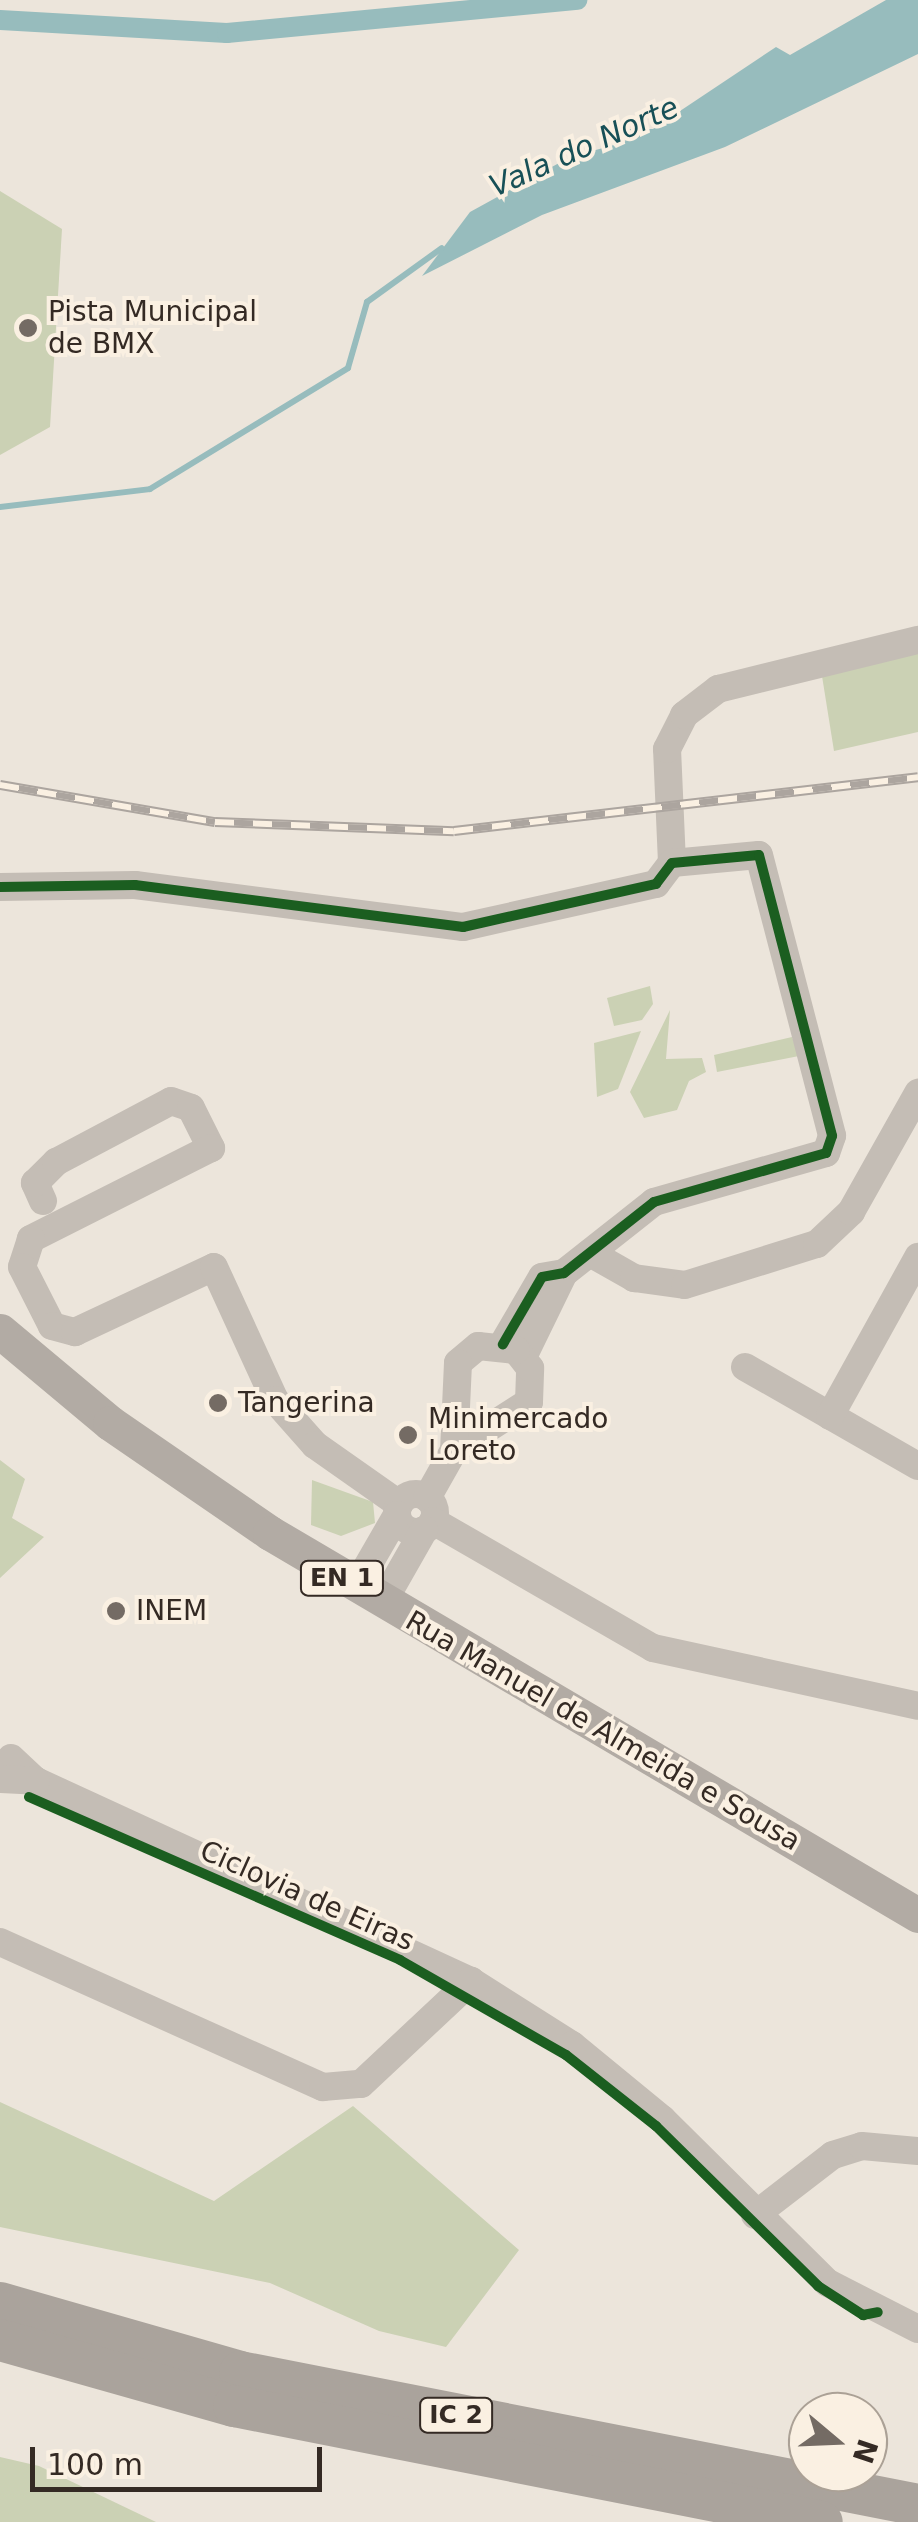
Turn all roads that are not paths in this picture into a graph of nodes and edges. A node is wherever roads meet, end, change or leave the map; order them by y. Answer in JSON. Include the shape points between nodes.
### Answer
{"nodes":[{"id":1,"x":918,"y":640,"type":"edge"},
{"id":2,"x":672,"y":863,"type":"junction"},
{"id":3,"x":0,"y":886,"type":"edge"},
{"id":4,"x":918,"y":1093,"type":"edge"},
{"id":5,"x":43,"y":1202,"type":"dead end"},
{"id":6,"x":590,"y":1252,"type":"junction"},
{"id":7,"x":918,"y":1258,"type":"edge"},
{"id":8,"x":0,"y":1331,"type":"edge"},
{"id":9,"x":513,"y":1351,"type":"junction"},
{"id":10,"x":745,"y":1367,"type":"dead end"},
{"id":11,"x":830,"y":1416,"type":"junction"},
{"id":12,"x":454,"y":1450,"type":"junction"},
{"id":13,"x":918,"y":1466,"type":"edge"},
{"id":14,"x":416,"y":1513,"type":"junction"},
{"id":15,"x":369,"y":1594,"type":"junction"},
{"id":16,"x":918,"y":1706,"type":"edge"},
{"id":17,"x":3,"y":1765,"type":"edge"},
{"id":18,"x":918,"y":1915,"type":"edge"},
{"id":19,"x":0,"y":1942,"type":"edge"},
{"id":20,"x":471,"y":1981,"type":"junction"},
{"id":21,"x":918,"y":2151,"type":"edge"},
{"id":22,"x":755,"y":2216,"type":"junction"},
{"id":23,"x":0,"y":2303,"type":"edge"},
{"id":24,"x":918,"y":2329,"type":"edge"},
{"id":25,"x":0,"y":2340,"type":"edge"},
{"id":26,"x":918,"y":2505,"type":"edge"},
{"id":27,"x":822,"y":2522,"type":"edge"}],
"edges":[{"from":1,"to":2,"type":"street","via":[[718,689],[684,715],[667,748]]},
{"from":2,"to":3,"type":"street","via":[[656,884],[463,926],[125,884]]},
{"from":2,"to":6,"type":"street","via":[[759,855],[832,1136],[826,1153],[654,1202]]},
{"from":4,"to":6,"type":"street","via":[[851,1212],[817,1244],[685,1286],[634,1278]]},
{"from":5,"to":14,"type":"street","via":[[35,1183],[56,1162],[171,1101],[190,1108],[211,1148],[23,1251],[52,1326],[75,1332],[214,1266],[274,1400],[315,1445]]},
{"from":6,"to":9,"type":"street","via":[[564,1273]]},
{"from":7,"to":11,"type":"street"},
{"from":8,"to":15,"type":"main road","name":"Rua Manuel de Almeida e Sousa","number":"EN 1","via":[[110,1423]]},
{"from":9,"to":12,"type":"street","via":[[533,1391],[522,1413]]},
{"from":9,"to":12,"type":"street","via":[[478,1346],[458,1362]]},
{"from":10,"to":11,"type":"street"},
{"from":11,"to":13,"type":"street"},
{"from":12,"to":14,"type":"street"},
{"from":14,"to":15,"type":"street"},
{"from":14,"to":16,"type":"street","via":[[653,1648]]},
{"from":15,"to":18,"type":"main road","name":"Rua Manuel de Almeida e Sousa","number":"EN 1"},
{"from":17,"to":20,"type":"street"},
{"from":19,"to":20,"type":"street","via":[[323,2087],[360,2084]]},
{"from":20,"to":22,"type":"street","via":[[572,2046],[662,2119]]},
{"from":21,"to":22,"type":"street","via":[[862,2146],[833,2155]]},
{"from":22,"to":24,"type":"street","via":[[828,2283]]},
{"from":23,"to":26,"type":"highway","number":"IC 2","via":[[240,2372]]},
{"from":25,"to":27,"type":"highway","number":"IC 2","via":[[234,2406]]}]}
